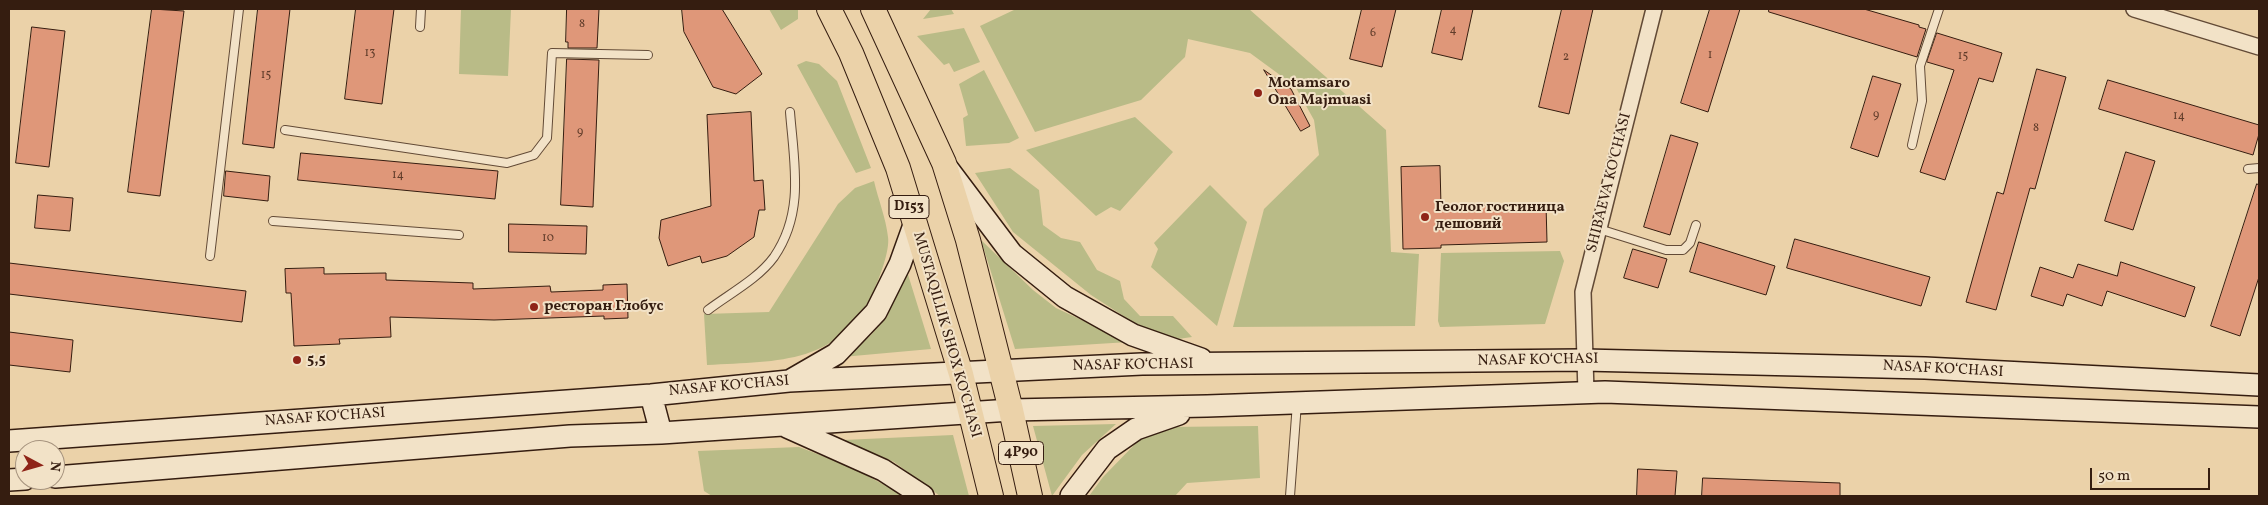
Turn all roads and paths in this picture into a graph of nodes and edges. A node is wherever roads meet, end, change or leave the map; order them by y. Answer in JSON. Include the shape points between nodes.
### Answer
{"nodes":[{"id":1,"x":239,"y":9,"type":"edge"},
{"id":2,"x":421,"y":9,"type":"edge"},
{"id":3,"x":829,"y":9,"type":"edge"},
{"id":4,"x":873,"y":9,"type":"edge"},
{"id":5,"x":1654,"y":9,"type":"edge"},
{"id":6,"x":1939,"y":9,"type":"edge"},
{"id":7,"x":2134,"y":9,"type":"edge"},
{"id":8,"x":420,"y":27,"type":"dead end"},
{"id":9,"x":2259,"y":48,"type":"edge"},
{"id":10,"x":648,"y":55,"type":"dead end"},
{"id":11,"x":790,"y":112,"type":"dead end"},
{"id":12,"x":285,"y":130,"type":"dead end"},
{"id":13,"x":1912,"y":144,"type":"dead end"},
{"id":14,"x":944,"y":163,"type":"junction"},
{"id":15,"x":2259,"y":168,"type":"edge"},
{"id":16,"x":2248,"y":169,"type":"dead end"},
{"id":17,"x":274,"y":221,"type":"dead end"},
{"id":18,"x":914,"y":225,"type":"junction"},
{"id":19,"x":1696,"y":225,"type":"dead end"},
{"id":20,"x":1599,"y":229,"type":"junction"},
{"id":21,"x":459,"y":235,"type":"dead end"},
{"id":22,"x":210,"y":256,"type":"dead end"},
{"id":23,"x":708,"y":310,"type":"dead end"},
{"id":24,"x":1584,"y":360,"type":"junction"},
{"id":25,"x":1215,"y":364,"type":"junction"},
{"id":26,"x":1001,"y":371,"type":"junction"},
{"id":27,"x":961,"y":374,"type":"junction"},
{"id":28,"x":788,"y":382,"type":"junction"},
{"id":29,"x":2259,"y":385,"type":"edge"},
{"id":30,"x":1586,"y":393,"type":"junction"},
{"id":31,"x":651,"y":395,"type":"junction"},
{"id":32,"x":1297,"y":402,"type":"junction"},
{"id":33,"x":1207,"y":406,"type":"junction"},
{"id":34,"x":1012,"y":410,"type":"junction"},
{"id":35,"x":970,"y":413,"type":"junction"},
{"id":36,"x":2259,"y":417,"type":"edge"},
{"id":37,"x":784,"y":425,"type":"junction"},
{"id":38,"x":661,"y":433,"type":"junction"},
{"id":39,"x":9,"y":441,"type":"edge"},
{"id":40,"x":65,"y":476,"type":"edge"},
{"id":41,"x":923,"y":496,"type":"edge"},
{"id":42,"x":992,"y":496,"type":"edge"},
{"id":43,"x":1030,"y":496,"type":"edge"},
{"id":44,"x":1071,"y":496,"type":"edge"},
{"id":45,"x":1290,"y":496,"type":"edge"}],
"edges":[{"from":1,"to":22,"type":"lane"},
{"from":2,"to":8,"type":"lane"},
{"from":3,"to":18,"type":"main road","name":"MUSTAQILLIK SHOX KO'CHASI","number":"D153","via":[[851,53],[898,168]]},
{"from":4,"to":14,"type":"main road"},
{"from":5,"to":20,"type":"street","name":"SHIBAEVA KO'CHASI"},
{"from":6,"to":13,"type":"lane","via":[[1920,66],[1922,101]]},
{"from":7,"to":9,"type":"street"},
{"from":10,"to":12,"type":"lane","via":[[552,53],[547,138],[534,154],[507,163]]},
{"from":11,"to":23,"type":"lane","via":[[796,189],[791,224],[773,258]]},
{"from":14,"to":25,"type":"main road","via":[[1012,254],[1065,297],[1133,335]]},
{"from":14,"to":26,"type":"main road","via":[[968,240]]},
{"from":15,"to":16,"type":"lane"},
{"from":17,"to":21,"type":"lane"},
{"from":18,"to":27,"type":"main road","name":"MUSTAQILLIK SHOX KO'CHASI","number":"D153"},
{"from":18,"to":28,"type":"main road","via":[[900,264],[876,312],[836,354]]},
{"from":19,"to":20,"type":"lane","via":[[1690,243],[1682,250],[1666,250]]},
{"from":20,"to":24,"type":"street","name":"SHIBAEVA KO'CHASI","via":[[1583,292]]},
{"from":24,"to":25,"type":"main road","name":"NASAF KO‘CHASI"},
{"from":24,"to":29,"type":"main road","name":"NASAF KO‘CHASI","via":[[1925,368]]},
{"from":24,"to":30,"type":"street","name":"SHIBAEVA KO'CHASI"},
{"from":25,"to":26,"type":"main road","name":"NASAF KO‘CHASI"},
{"from":26,"to":27,"type":"main road","name":"NASAF KO‘CHASI"},
{"from":26,"to":34,"type":"main road"},
{"from":27,"to":28,"type":"main road","name":"NASAF KO‘CHASI"},
{"from":27,"to":35,"type":"main road","name":"MUSTAQILLIK SHOX KO'CHASI","number":"D153"},
{"from":28,"to":31,"type":"main road","name":"NASAF KO‘CHASI"},
{"from":30,"to":32,"type":"main road"},
{"from":30,"to":36,"type":"main road"},
{"from":31,"to":38,"type":"main road"},
{"from":31,"to":39,"type":"main road","name":"NASAF KO‘CHASI"},
{"from":32,"to":33,"type":"main road"},
{"from":32,"to":45,"type":"lane"},
{"from":33,"to":34,"type":"main road"},
{"from":33,"to":44,"type":"main road","via":[[1136,429],[1107,449]]},
{"from":34,"to":35,"type":"main road"},
{"from":34,"to":43,"type":"main road","number":"4P90"},
{"from":35,"to":37,"type":"main road"},
{"from":35,"to":42,"type":"main road","name":"MUSTAQILLIK SHOX KO'CHASI"},
{"from":37,"to":38,"type":"main road"},
{"from":37,"to":41,"type":"main road","via":[[883,470]]},
{"from":38,"to":40,"type":"main road","via":[[570,436]]}]}
